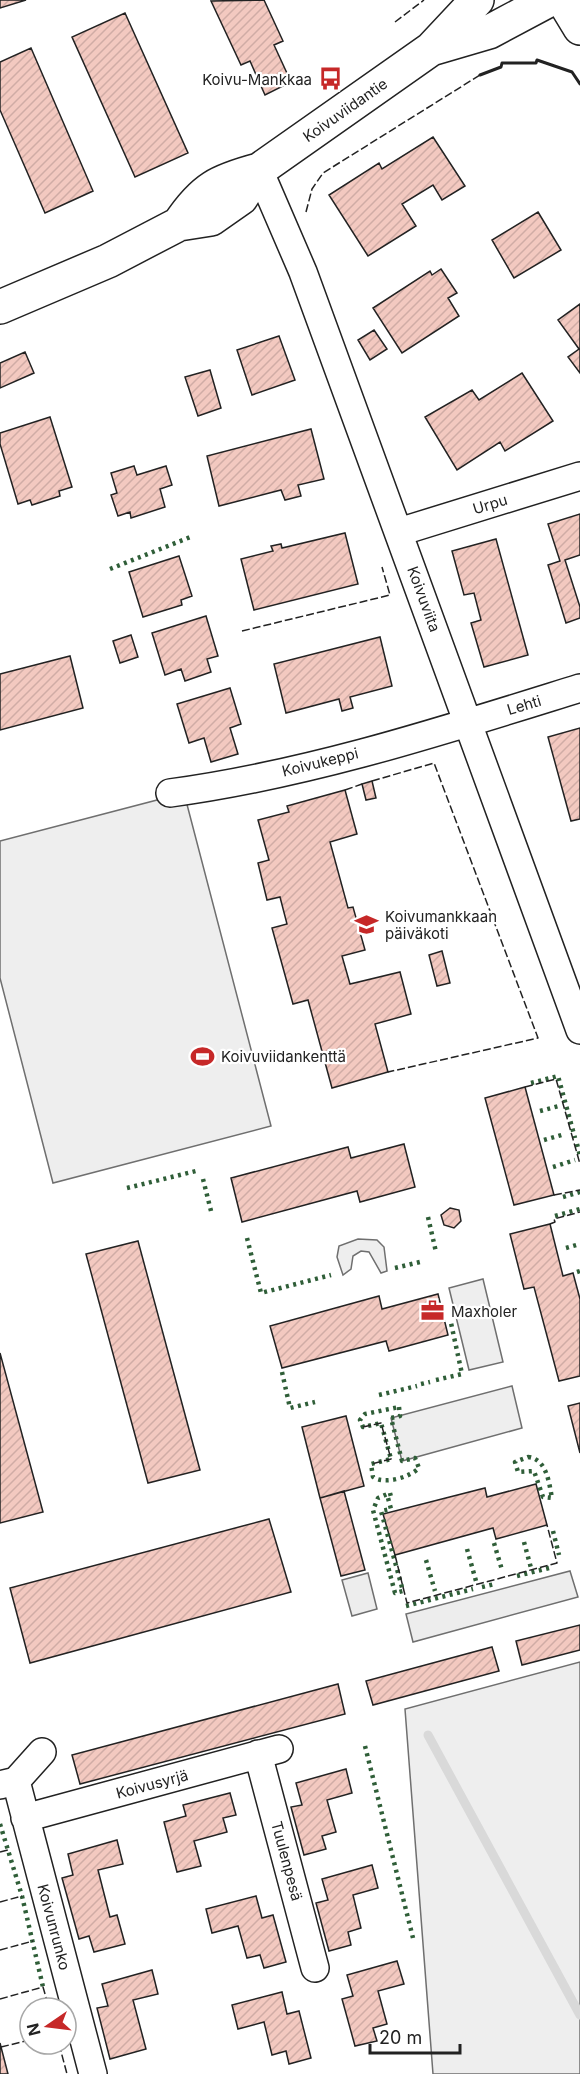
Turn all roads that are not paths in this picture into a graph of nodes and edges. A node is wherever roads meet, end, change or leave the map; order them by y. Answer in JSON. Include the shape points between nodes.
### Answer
{"nodes":[{"id":1,"x":477,"y":0,"type":"edge"},
{"id":2,"x":549,"y":0,"type":"edge"},
{"id":3,"x":563,"y":0,"type":"edge"},
{"id":4,"x":580,"y":28,"type":"edge"},
{"id":5,"x":431,"y":49,"type":"junction"},
{"id":6,"x":259,"y":170,"type":"junction"},
{"id":7,"x":0,"y":307,"type":"edge"},
{"id":8,"x":580,"y":476,"type":"edge"},
{"id":9,"x":399,"y":532,"type":"junction"},
{"id":10,"x":580,"y":688,"type":"edge"},
{"id":11,"x":469,"y":722,"type":"junction"},
{"id":12,"x":170,"y":793,"type":"dead end"},
{"id":13,"x":580,"y":1030,"type":"edge"},
{"id":14,"x":42,"y":1752,"type":"dead end"},
{"id":15,"x":268,"y":1752,"type":"joint"},
{"id":16,"x":8,"y":1783,"type":"edge"},
{"id":17,"x":25,"y":1818,"type":"junction"},
{"id":18,"x":315,"y":1968,"type":"dead end"},
{"id":19,"x":93,"y":2074,"type":"edge"}],
"edges":[{"from":1,"to":5,"type":"street","name":"Koivuviidantie"},
{"from":2,"to":5,"type":"street","name":"Koivuviidantie","via":[[489,32]]},
{"from":3,"to":4,"type":"street"},
{"from":5,"to":6,"type":"street","name":"Koivuviidantie"},
{"from":6,"to":7,"type":"street","name":"Koivuviidantie","via":[[227,178],[196,198],[179,224],[86,271]]},
{"from":6,"to":9,"type":"street","name":"Koivuviita","via":[[303,272]]},
{"from":8,"to":9,"type":"street","name":"Urpu"},
{"from":9,"to":11,"type":"street","name":"Koivuviita"},
{"from":10,"to":11,"type":"street","name":"Lehti"},
{"from":11,"to":12,"type":"street","name":"Koivukeppi","via":[[237,784]]},
{"from":11,"to":13,"type":"street","name":"Koivuviita"},
{"from":14,"to":16,"type":"street"},
{"from":15,"to":17,"type":"street","name":"Koivusyrjä"},
{"from":15,"to":18,"type":"street","name":"Tuulenpesä"},
{"from":16,"to":17,"type":"street","name":"Koivunrunko"},
{"from":17,"to":19,"type":"street","name":"Koivunrunko"}]}
